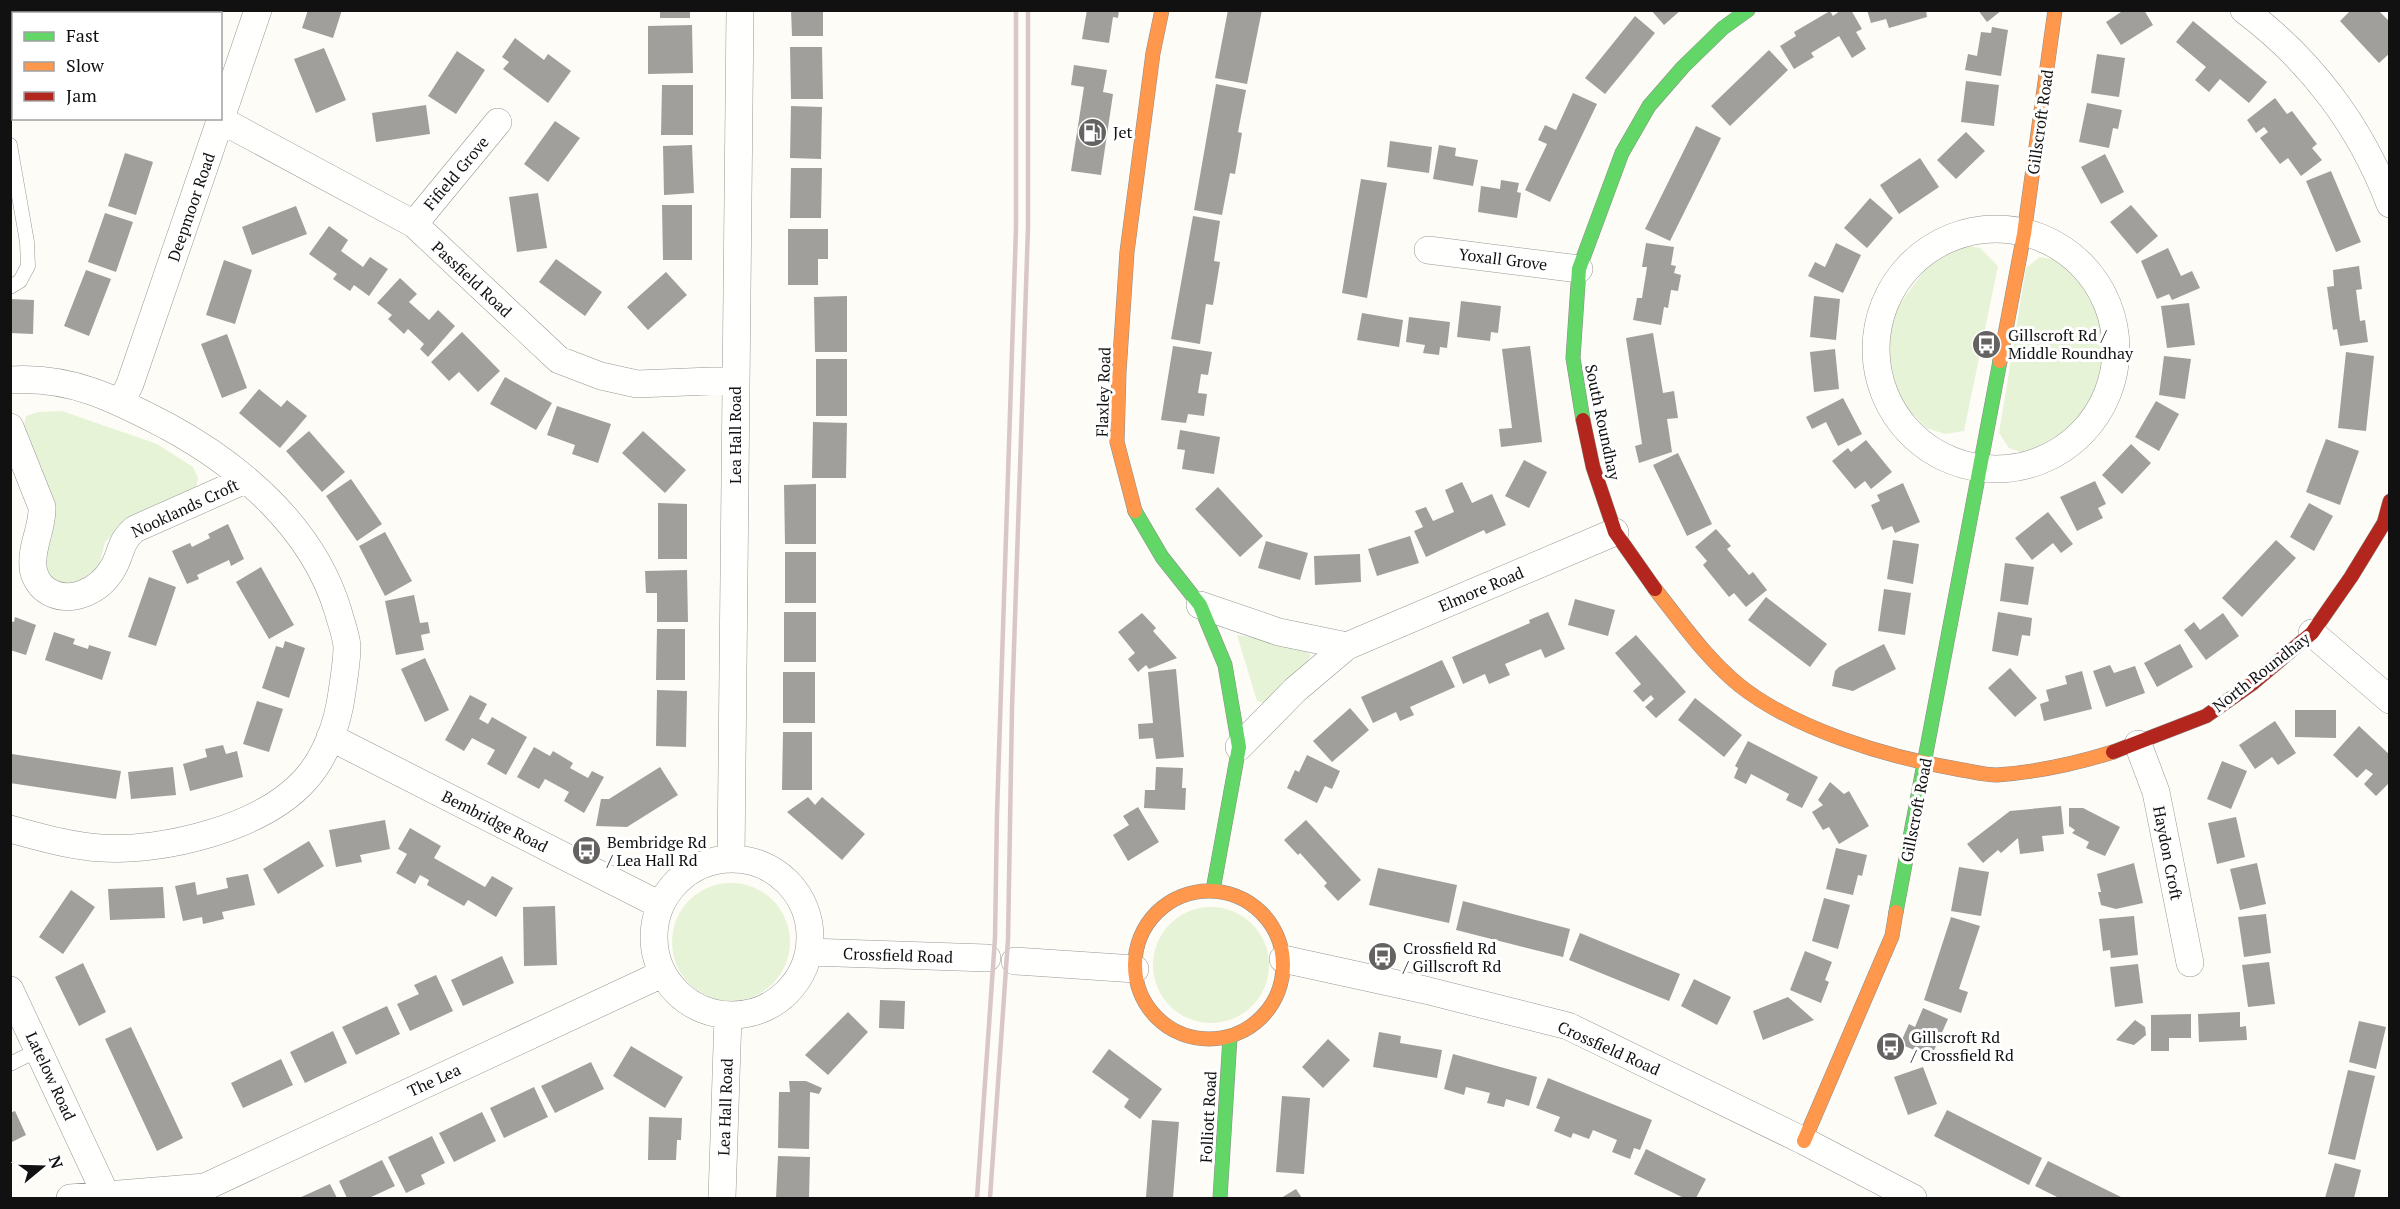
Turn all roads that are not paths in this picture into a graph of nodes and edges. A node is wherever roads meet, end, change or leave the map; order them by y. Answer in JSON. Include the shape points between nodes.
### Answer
{"nodes":[{"id":1,"x":258,"y":10,"type":"edge"},
{"id":2,"x":740,"y":10,"type":"edge"},
{"id":3,"x":1162,"y":10,"type":"edge"},
{"id":4,"x":1748,"y":10,"type":"edge"},
{"id":5,"x":2055,"y":10,"type":"edge"},
{"id":6,"x":2244,"y":10,"type":"edge"},
{"id":7,"x":222,"y":117,"type":"edge"},
{"id":8,"x":221,"y":120,"type":"edge"},
{"id":9,"x":498,"y":122,"type":"dead end"},
{"id":10,"x":10,"y":146,"type":"edge"},
{"id":11,"x":2390,"y":204,"type":"edge"},
{"id":12,"x":414,"y":224,"type":"junction"},
{"id":13,"x":2024,"y":234,"type":"junction"},
{"id":14,"x":1428,"y":250,"type":"dead end"},
{"id":15,"x":1579,"y":269,"type":"junction"},
{"id":16,"x":10,"y":287,"type":"edge"},
{"id":17,"x":10,"y":380,"type":"edge"},
{"id":18,"x":736,"y":380,"type":"junction"},
{"id":19,"x":121,"y":402,"type":"junction"},
{"id":20,"x":10,"y":427,"type":"edge"},
{"id":21,"x":1979,"y":464,"type":"junction"},
{"id":22,"x":245,"y":480,"type":"junction"},
{"id":23,"x":2390,"y":501,"type":"edge"},
{"id":24,"x":1615,"y":532,"type":"junction"},
{"id":25,"x":1200,"y":604,"type":"junction"},
{"id":26,"x":2312,"y":633,"type":"junction"},
{"id":27,"x":1347,"y":646,"type":"junction"},
{"id":28,"x":2390,"y":700,"type":"edge"},
{"id":29,"x":330,"y":737,"type":"junction"},
{"id":30,"x":2138,"y":744,"type":"junction"},
{"id":31,"x":1239,"y":747,"type":"junction"},
{"id":32,"x":1925,"y":763,"type":"junction"},
{"id":33,"x":10,"y":829,"type":"edge"},
{"id":34,"x":731,"y":859,"type":"junction"},
{"id":35,"x":1214,"y":890,"type":"junction"},
{"id":36,"x":660,"y":905,"type":"junction"},
{"id":37,"x":809,"y":952,"type":"junction"},
{"id":38,"x":987,"y":958,"type":"dead end"},
{"id":39,"x":1284,"y":959,"type":"junction"},
{"id":40,"x":1015,"y":961,"type":"dead end"},
{"id":41,"x":2190,"y":963,"type":"dead end"},
{"id":42,"x":1135,"y":969,"type":"junction"},
{"id":43,"x":662,"y":974,"type":"junction"},
{"id":44,"x":10,"y":990,"type":"edge"},
{"id":45,"x":728,"y":1016,"type":"junction"},
{"id":46,"x":1230,"y":1037,"type":"junction"},
{"id":47,"x":38,"y":1050,"type":"junction"},
{"id":48,"x":10,"y":1065,"type":"edge"},
{"id":49,"x":1804,"y":1141,"type":"junction"},
{"id":50,"x":198,"y":1193,"type":"edge"},
{"id":51,"x":106,"y":1195,"type":"junction"},
{"id":52,"x":70,"y":1198,"type":"edge"},
{"id":53,"x":722,"y":1198,"type":"edge"},
{"id":54,"x":1220,"y":1198,"type":"edge"},
{"id":55,"x":1913,"y":1198,"type":"edge"}],
"edges":[{"from":1,"to":7,"type":"street","name":"Deepmoor Road"},
{"from":2,"to":18,"type":"street","name":"Lea Hall Road"},
{"from":3,"to":25,"type":"street","name":"Flaxley Road","via":[[1127,252],[1117,442],[1133,508],[1162,557]]},
{"from":4,"to":15,"type":"street","name":"South Roundhay","via":[[1690,59],[1649,105],[1622,153]]},
{"from":5,"to":13,"type":"street","name":"Gillscroft Road"},
{"from":6,"to":11,"type":"street","via":[[2315,74],[2351,124]]},
{"from":8,"to":12,"type":"street","name":"Passfield Road"},
{"from":8,"to":19,"type":"street","name":"Deepmoor Road"},
{"from":9,"to":12,"type":"street","name":"Fifield Grove"},
{"from":10,"to":16,"type":"lane","via":[[28,266],[20,281]]},
{"from":12,"to":18,"type":"street","name":"Passfield Road","via":[[559,360],[637,384]]},
{"from":13,"to":21,"type":"street","name":"Gillscroft Road"},
{"from":13,"to":21,"type":"street","via":[[2060,247],[2087,270],[2109,301],[2116,334],[2114,379],[2103,408],[2084,436],[2061,454],[2024,465]]},
{"from":13,"to":21,"type":"street","via":[[1963,235],[1939,245],[1901,273],[1878,313],[1874,333],[1877,374],[1903,431],[1934,452]]},
{"from":14,"to":15,"type":"street","name":"Yoxall Grove"},
{"from":15,"to":24,"type":"street","name":"South Roundhay","via":[[1573,358],[1593,468]]},
{"from":17,"to":19,"type":"street","via":[[70,384]]},
{"from":18,"to":34,"type":"street","name":"Lea Hall Road"},
{"from":19,"to":22,"type":"street","via":[[227,463]]},
{"from":20,"to":22,"type":"street","name":"Nooklands Croft","via":[[42,507],[34,547],[35,575],[45,589],[67,598],[92,590],[107,576],[126,536],[135,529]]},
{"from":21,"to":32,"type":"street","name":"Gillscroft Road"},
{"from":22,"to":29,"type":"street","via":[[298,534],[332,591],[346,646],[340,709]]},
{"from":23,"to":26,"type":"street","name":"North Roundhay","via":[[2384,523]]},
{"from":24,"to":27,"type":"street","name":"Elmore Road"},
{"from":24,"to":32,"type":"street","name":"South Roundhay","via":[[1704,651],[1739,685],[1785,714],[1832,735]]},
{"from":25,"to":27,"type":"street","via":[[1279,632]]},
{"from":25,"to":31,"type":"street","name":"Flaxley Road","via":[[1225,665]]},
{"from":26,"to":28,"type":"street"},
{"from":26,"to":30,"type":"street","name":"North Roundhay","via":[[2206,716]]},
{"from":27,"to":31,"type":"street","name":"Elmore Road","via":[[1295,690]]},
{"from":29,"to":33,"type":"street","via":[[319,761],[289,795],[249,820],[225,828],[162,843],[102,848],[72,845]]},
{"from":29,"to":36,"type":"street","name":"Bembridge Road"},
{"from":30,"to":32,"type":"street","name":"North Roundhay","via":[[2072,765],[1995,775]]},
{"from":30,"to":41,"type":"street","name":"Haydon Croft","via":[[2156,792]]},
{"from":31,"to":35,"type":"street","name":"Flaxley Road"},
{"from":32,"to":49,"type":"street","name":"Gillscroft Road","via":[[1892,936]]},
{"from":34,"to":36,"type":"street","via":[[702,864],[677,881]]},
{"from":34,"to":37,"type":"street","via":[[759,863],[783,877],[800,899],[809,924]]},
{"from":35,"to":39,"type":"street","via":[[1239,896],[1261,911],[1277,933]]},
{"from":35,"to":42,"type":"street","via":[[1183,895],[1157,912],[1140,938]]},
{"from":36,"to":43,"type":"street","via":[[654,940]]},
{"from":37,"to":38,"type":"street","name":"Crossfield Road"},
{"from":37,"to":45,"type":"street","via":[[799,978],[780,999],[756,1012]]},
{"from":39,"to":46,"type":"street","via":[[1281,985],[1269,1009]]},
{"from":39,"to":49,"type":"street","name":"Crossfield Road","via":[[1568,1026]]},
{"from":40,"to":42,"type":"street"},
{"from":42,"to":46,"type":"street","via":[[1141,994],[1150,1008],[1175,1030],[1199,1038]]},
{"from":43,"to":45,"type":"street","via":[[679,995],[701,1010]]},
{"from":43,"to":50,"type":"street","name":"The Lea"},
{"from":44,"to":47,"type":"street","name":"Latelow Road"},
{"from":45,"to":53,"type":"street","name":"Lea Hall Road"},
{"from":46,"to":54,"type":"street","name":"Folliott Road"},
{"from":47,"to":48,"type":"lane"},
{"from":47,"to":51,"type":"street","name":"Latelow Road"},
{"from":49,"to":55,"type":"street","name":"Crossfield Road"},
{"from":50,"to":51,"type":"street","name":"The Lea"},
{"from":51,"to":52,"type":"street","name":"The Lea"}]}
